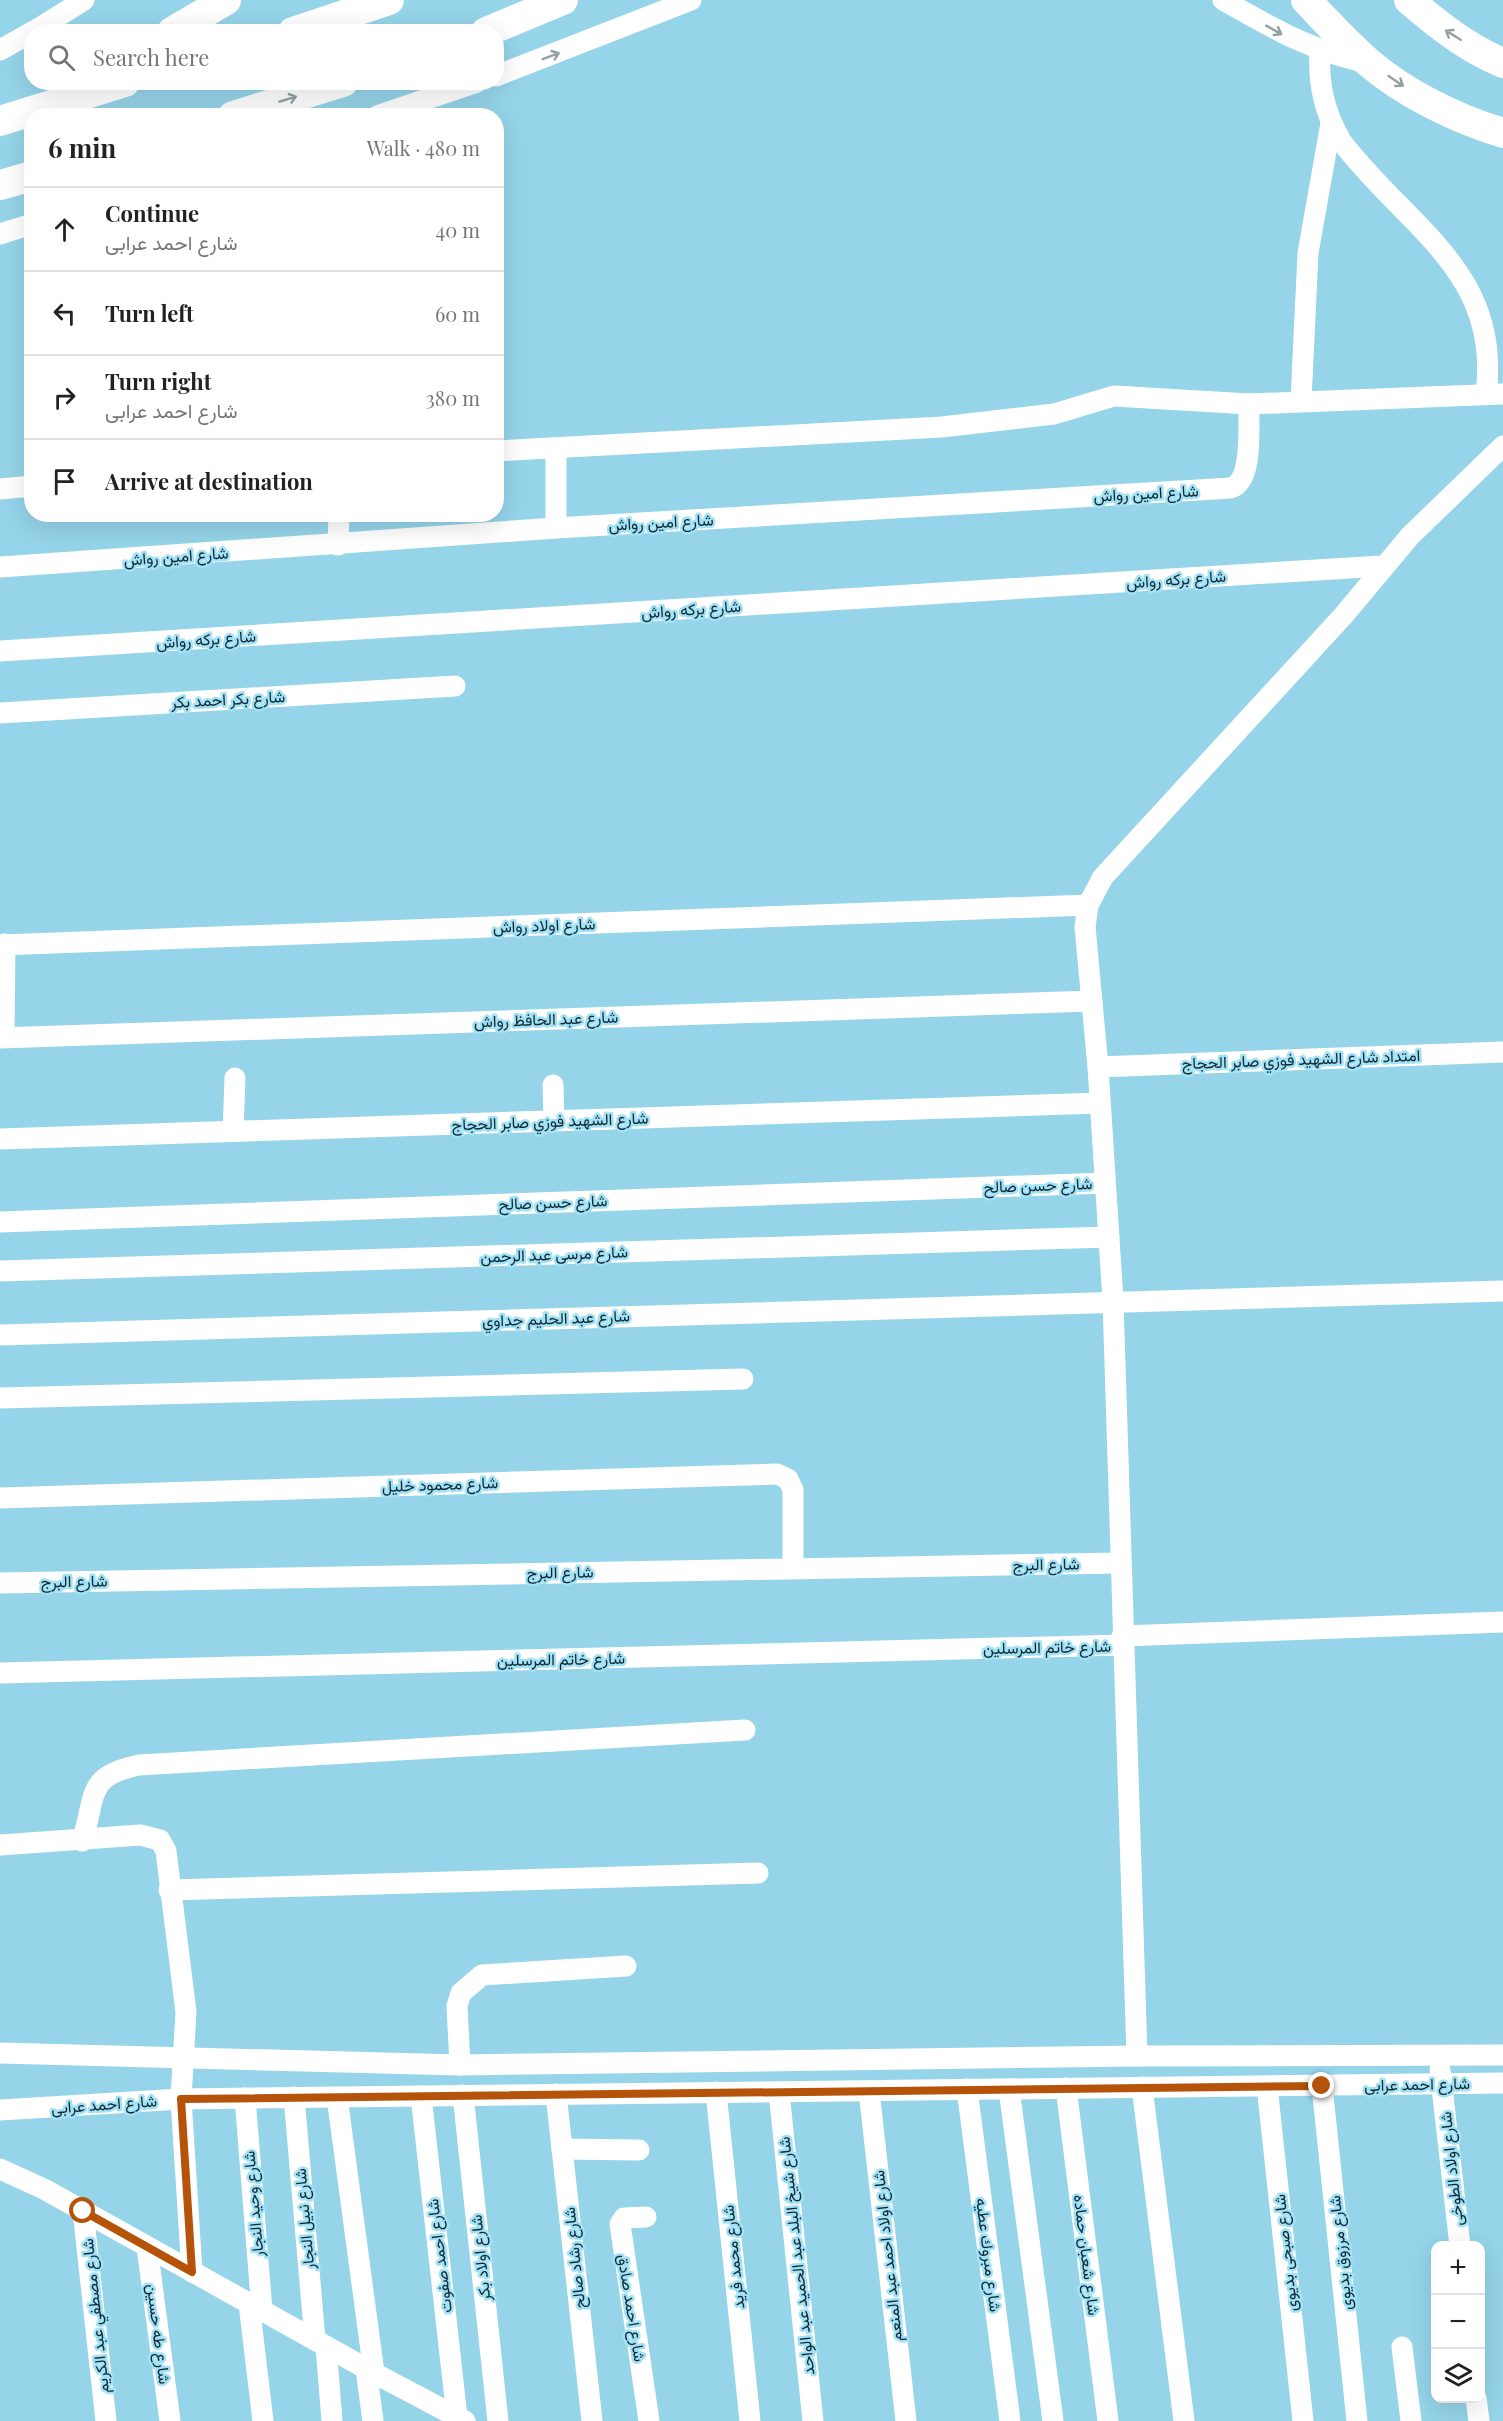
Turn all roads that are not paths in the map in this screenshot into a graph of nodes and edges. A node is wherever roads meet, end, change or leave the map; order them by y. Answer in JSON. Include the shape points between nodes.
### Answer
{"nodes":[{"id":1,"x":84,"y":0,"type":"edge"},
{"id":2,"x":389,"y":0,"type":"edge"},
{"id":3,"x":563,"y":0,"type":"edge"},
{"id":4,"x":691,"y":0,"type":"edge"},
{"id":5,"x":1223,"y":0,"type":"edge"},
{"id":6,"x":1305,"y":0,"type":"edge"},
{"id":7,"x":1409,"y":0,"type":"edge"},
{"id":8,"x":222,"y":12,"type":"edge"},
{"id":9,"x":45,"y":24,"type":"edge"},
{"id":10,"x":192,"y":24,"type":"edge"},
{"id":11,"x":317,"y":24,"type":"edge"},
{"id":12,"x":504,"y":25,"type":"edge"},
{"id":13,"x":24,"y":36,"type":"edge"},
{"id":14,"x":0,"y":50,"type":"edge"},
{"id":15,"x":1320,"y":50,"type":"junction"},
{"id":16,"x":1369,"y":63,"type":"junction"},
{"id":17,"x":1503,"y":63,"type":"edge"},
{"id":18,"x":504,"y":73,"type":"edge"},
{"id":19,"x":62,"y":90,"type":"edge"},
{"id":20,"x":99,"y":90,"type":"edge"},
{"id":21,"x":317,"y":90,"type":"edge"},
{"id":22,"x":453,"y":90,"type":"edge"},
{"id":23,"x":27,"y":108,"type":"edge"},
{"id":24,"x":40,"y":108,"type":"edge"},
{"id":25,"x":259,"y":108,"type":"edge"},
{"id":26,"x":401,"y":108,"type":"edge"},
{"id":27,"x":24,"y":110,"type":"edge"},
{"id":28,"x":24,"y":113,"type":"edge"},
{"id":29,"x":8,"y":118,"type":"edge"},
{"id":30,"x":1331,"y":123,"type":"junction"},
{"id":31,"x":1503,"y":133,"type":"edge"},
{"id":32,"x":24,"y":178,"type":"edge"},
{"id":33,"x":0,"y":185,"type":"edge"},
{"id":34,"x":24,"y":226,"type":"edge"},
{"id":35,"x":0,"y":234,"type":"edge"},
{"id":36,"x":1495,"y":394,"type":"edge"},
{"id":37,"x":1301,"y":402,"type":"junction"},
{"id":38,"x":1249,"y":404,"type":"junction"},
{"id":39,"x":1503,"y":446,"type":"edge"},
{"id":40,"x":556,"y":449,"type":"junction"},
{"id":41,"x":504,"y":452,"type":"edge"},
{"id":42,"x":24,"y":487,"type":"edge"},
{"id":43,"x":0,"y":489,"type":"edge"},
{"id":44,"x":339,"y":522,"type":"edge"},
{"id":45,"x":556,"y":528,"type":"junction"},
{"id":46,"x":338,"y":545,"type":"junction"},
{"id":47,"x":1382,"y":566,"type":"junction"},
{"id":48,"x":0,"y":567,"type":"edge"},
{"id":49,"x":0,"y":651,"type":"edge"},
{"id":50,"x":455,"y":686,"type":"dead end"},
{"id":51,"x":0,"y":712,"type":"edge"},
{"id":52,"x":1088,"y":905,"type":"junction"},
{"id":53,"x":2,"y":944,"type":"edge"},
{"id":54,"x":1092,"y":1000,"type":"junction"},
{"id":55,"x":2,"y":1038,"type":"edge"},
{"id":56,"x":1503,"y":1052,"type":"edge"},
{"id":57,"x":1098,"y":1066,"type":"junction"},
{"id":58,"x":235,"y":1078,"type":"dead end"},
{"id":59,"x":553,"y":1085,"type":"dead end"},
{"id":60,"x":1100,"y":1103,"type":"junction"},
{"id":61,"x":554,"y":1120,"type":"junction"},
{"id":62,"x":233,"y":1131,"type":"junction"},
{"id":63,"x":0,"y":1139,"type":"edge"},
{"id":64,"x":1106,"y":1183,"type":"junction"},
{"id":65,"x":0,"y":1222,"type":"edge"},
{"id":66,"x":1109,"y":1237,"type":"junction"},
{"id":67,"x":0,"y":1272,"type":"edge"},
{"id":68,"x":1503,"y":1291,"type":"edge"},
{"id":69,"x":1113,"y":1301,"type":"junction"},
{"id":70,"x":0,"y":1335,"type":"edge"},
{"id":71,"x":743,"y":1379,"type":"dead end"},
{"id":72,"x":0,"y":1398,"type":"edge"},
{"id":73,"x":0,"y":1498,"type":"edge"},
{"id":74,"x":1119,"y":1563,"type":"junction"},
{"id":75,"x":793,"y":1567,"type":"junction"},
{"id":76,"x":0,"y":1583,"type":"edge"},
{"id":77,"x":1503,"y":1623,"type":"edge"},
{"id":78,"x":1122,"y":1640,"type":"junction"},
{"id":79,"x":0,"y":1673,"type":"edge"},
{"id":80,"x":744,"y":1730,"type":"dead end"},
{"id":81,"x":82,"y":1841,"type":"junction"},
{"id":82,"x":0,"y":1845,"type":"edge"},
{"id":83,"x":758,"y":1873,"type":"dead end"},
{"id":84,"x":169,"y":1890,"type":"junction"},
{"id":85,"x":626,"y":1966,"type":"dead end"},
{"id":86,"x":0,"y":2053,"type":"edge"},
{"id":87,"x":1503,"y":2055,"type":"edge"},
{"id":88,"x":1137,"y":2056,"type":"junction"},
{"id":89,"x":1438,"y":2056,"type":"junction"},
{"id":90,"x":185,"y":2058,"type":"junction"},
{"id":91,"x":460,"y":2065,"type":"junction"},
{"id":92,"x":1503,"y":2083,"type":"edge"},
{"id":93,"x":1442,"y":2084,"type":"junction"},
{"id":94,"x":1266,"y":2086,"type":"junction"},
{"id":95,"x":1322,"y":2086,"type":"junction"},
{"id":96,"x":1142,"y":2087,"type":"junction"},
{"id":97,"x":1066,"y":2088,"type":"junction"},
{"id":98,"x":967,"y":2089,"type":"junction"},
{"id":99,"x":1009,"y":2089,"type":"junction"},
{"id":100,"x":869,"y":2091,"type":"junction"},
{"id":101,"x":716,"y":2092,"type":"junction"},
{"id":102,"x":779,"y":2092,"type":"junction"},
{"id":103,"x":556,"y":2094,"type":"junction"},
{"id":104,"x":462,"y":2095,"type":"junction"},
{"id":105,"x":421,"y":2096,"type":"junction"},
{"id":106,"x":294,"y":2097,"type":"junction"},
{"id":107,"x":337,"y":2097,"type":"junction"},
{"id":108,"x":244,"y":2098,"type":"junction"},
{"id":109,"x":181,"y":2099,"type":"junction"},
{"id":110,"x":0,"y":2110,"type":"edge"},
{"id":111,"x":562,"y":2149,"type":"junction"},
{"id":112,"x":639,"y":2150,"type":"dead end"},
{"id":113,"x":0,"y":2169,"type":"edge"},
{"id":114,"x":83,"y":2211,"type":"junction"},
{"id":115,"x":646,"y":2217,"type":"dead end"},
{"id":116,"x":1459,"y":2241,"type":"edge"},
{"id":117,"x":147,"y":2247,"type":"junction"},
{"id":118,"x":192,"y":2272,"type":"junction"},
{"id":119,"x":256,"y":2307,"type":"junction"},
{"id":120,"x":320,"y":2343,"type":"junction"},
{"id":121,"x":1402,"y":2347,"type":"dead end"},
{"id":122,"x":370,"y":2371,"type":"junction"},
{"id":123,"x":1477,"y":2403,"type":"edge"},
{"id":124,"x":461,"y":2419,"type":"edge"},
{"id":125,"x":106,"y":2421,"type":"edge"},
{"id":126,"x":170,"y":2421,"type":"edge"},
{"id":127,"x":263,"y":2421,"type":"edge"},
{"id":128,"x":332,"y":2421,"type":"edge"},
{"id":129,"x":373,"y":2421,"type":"edge"},
{"id":130,"x":498,"y":2421,"type":"edge"},
{"id":131,"x":592,"y":2421,"type":"edge"},
{"id":132,"x":649,"y":2421,"type":"edge"},
{"id":133,"x":750,"y":2421,"type":"edge"},
{"id":134,"x":813,"y":2421,"type":"edge"},
{"id":135,"x":906,"y":2421,"type":"edge"},
{"id":136,"x":1010,"y":2421,"type":"edge"},
{"id":137,"x":1053,"y":2421,"type":"edge"},
{"id":138,"x":1108,"y":2421,"type":"edge"},
{"id":139,"x":1184,"y":2421,"type":"edge"},
{"id":140,"x":1303,"y":2421,"type":"edge"},
{"id":141,"x":1357,"y":2421,"type":"edge"},
{"id":142,"x":1411,"y":2421,"type":"edge"},
{"id":143,"x":1479,"y":2421,"type":"edge"}],
"edges":[{"from":1,"to":9,"type":"street"},
{"from":2,"to":11,"type":"highway"},
{"from":3,"to":12,"type":"highway"},
{"from":18,"to":4,"type":"street","one_way":true},
{"from":5,"to":15,"type":"street","one_way":true,"via":[[1270,28]]},
{"from":6,"to":16,"type":"highway"},
{"from":17,"to":7,"type":"highway","one_way":true,"via":[[1443,29]]},
{"from":8,"to":10,"type":"highway"},
{"from":13,"to":14,"type":"street"},
{"from":15,"to":16,"type":"street"},
{"from":15,"to":30,"type":"street","via":[[1321,95]]},
{"from":16,"to":31,"type":"highway","one_way":true,"via":[[1451,112]]},
{"from":19,"to":23,"type":"highway"},
{"from":20,"to":24,"type":"highway"},
{"from":25,"to":21,"type":"highway","one_way":true},
{"from":22,"to":26,"type":"street"},
{"from":27,"to":29,"type":"highway"},
{"from":28,"to":29,"type":"highway"},
{"from":30,"to":36,"type":"street","via":[[1353,158],[1467,283],[1485,326]]},
{"from":30,"to":37,"type":"street","via":[[1307,262]]},
{"from":32,"to":33,"type":"highway"},
{"from":34,"to":35,"type":"street"},
{"from":36,"to":37,"type":"street"},
{"from":37,"to":38,"type":"street"},
{"from":38,"to":40,"type":"street","via":[[1114,396],[1054,414],[974,424]]},
{"from":38,"to":45,"type":"street","name":"شارع امين رواش","via":[[1246,471],[1241,482],[1231,488]]},
{"from":39,"to":47,"type":"street"},
{"from":40,"to":41,"type":"street"},
{"from":40,"to":45,"type":"street"},
{"from":42,"to":43,"type":"street"},
{"from":44,"to":46,"type":"street"},
{"from":45,"to":46,"type":"street","name":"شارع امين رواش"},
{"from":46,"to":48,"type":"street","name":"شارع امين رواش"},
{"from":47,"to":49,"type":"street","name":"شارع بركه رواش"},
{"from":47,"to":52,"type":"street","via":[[1343,616],[1108,871]]},
{"from":50,"to":51,"type":"street","name":"شارع بكر احمد بكر"},
{"from":52,"to":53,"type":"street","name":"شارع اولاد رواش"},
{"from":52,"to":54,"type":"street","via":[[1085,927]]},
{"from":53,"to":55,"type":"street"},
{"from":54,"to":55,"type":"street","name":"شارع عبد الحافظ رواش"},
{"from":54,"to":57,"type":"street"},
{"from":56,"to":57,"type":"street","name":"امتداد شارع الشهيد فوزي صابر الحجاج"},
{"from":57,"to":60,"type":"street"},
{"from":58,"to":62,"type":"street"},
{"from":59,"to":61,"type":"street"},
{"from":60,"to":61,"type":"street","name":"شارع الشهيد فوزي صابر الحجاج"},
{"from":60,"to":64,"type":"street"},
{"from":61,"to":62,"type":"street","name":"شارع الشهيد فوزي صابر الحجاج"},
{"from":62,"to":63,"type":"street","name":"شارع الشهيد فوزي صابر الحجاج"},
{"from":64,"to":65,"type":"street","name":"شارع حسن صالح"},
{"from":64,"to":66,"type":"street"},
{"from":66,"to":67,"type":"street","name":"شارع مرسى عبد الرحمن"},
{"from":66,"to":69,"type":"street"},
{"from":68,"to":69,"type":"street","name":"شارع عبد الحليم جداوي"},
{"from":69,"to":70,"type":"street","name":"شارع عبد الحليم جداوي"},
{"from":69,"to":74,"type":"street"},
{"from":71,"to":72,"type":"street"},
{"from":73,"to":75,"type":"street","name":"شارع محمود خليل","via":[[777,1474],[788,1479],[793,1490]]},
{"from":74,"to":75,"type":"street","name":"شارع البرج"},
{"from":74,"to":78,"type":"street"},
{"from":75,"to":76,"type":"street","name":"شارع البرج"},
{"from":77,"to":78,"type":"street","name":"شارع خاتم المرسلين"},
{"from":78,"to":79,"type":"street","name":"شارع خاتم المرسلين"},
{"from":78,"to":88,"type":"street"},
{"from":80,"to":81,"type":"street","via":[[121,1768],[98,1784]]},
{"from":81,"to":82,"type":"street"},
{"from":81,"to":84,"type":"street","via":[[140,1835],[160,1840],[166,1851]]},
{"from":83,"to":84,"type":"street"},
{"from":84,"to":90,"type":"street","via":[[186,2012]]},
{"from":85,"to":91,"type":"street","via":[[482,1975],[461,1993],[457,2006]]},
{"from":86,"to":90,"type":"street"},
{"from":87,"to":89,"type":"street"},
{"from":88,"to":89,"type":"street"},
{"from":88,"to":91,"type":"street"},
{"from":89,"to":93,"type":"street","name":"شارع اولاد الطوخى"},
{"from":90,"to":91,"type":"street"},
{"from":90,"to":109,"type":"street"},
{"from":92,"to":93,"type":"street","name":"شارع احمد عرابى"},
{"from":93,"to":95,"type":"street","name":"شارع احمد عرابى"},
{"from":93,"to":116,"type":"street","name":"شارع اولاد الطوخى"},
{"from":94,"to":95,"type":"street","name":"شارع احمد عرابى"},
{"from":94,"to":96,"type":"street","name":"شارع احمد عرابى"},
{"from":94,"to":140,"type":"street","name":"شارع صبحى بديوى"},
{"from":95,"to":141,"type":"street","name":"شارع مرزوق بديوى"},
{"from":96,"to":97,"type":"street","name":"شارع احمد عرابى"},
{"from":96,"to":139,"type":"street"},
{"from":97,"to":99,"type":"street","name":"شارع احمد عرابى"},
{"from":97,"to":138,"type":"street","name":"شارع شعبان حماده"},
{"from":98,"to":99,"type":"street","name":"شارع احمد عرابى"},
{"from":98,"to":100,"type":"street","name":"شارع احمد عرابى"},
{"from":98,"to":136,"type":"street","name":"شارع مبروك عطيه"},
{"from":99,"to":137,"type":"street"},
{"from":100,"to":102,"type":"street","name":"شارع احمد عرابى"},
{"from":100,"to":135,"type":"street","name":"شارع اولاد احمد عبد المنعم"},
{"from":101,"to":102,"type":"street","name":"شارع احمد عرابى"},
{"from":101,"to":103,"type":"street","name":"شارع احمد عرابى"},
{"from":101,"to":133,"type":"street","name":"شارع محمد فريد"},
{"from":102,"to":134,"type":"street","name":"شارع شيخ البلد عبد الحميد عبد الواحد"},
{"from":103,"to":104,"type":"street","name":"شارع احمد عرابى"},
{"from":103,"to":111,"type":"street","name":"شارع رشاد صالح"},
{"from":104,"to":105,"type":"street","name":"شارع احمد عرابى"},
{"from":104,"to":130,"type":"street","name":"شارع اولاد بكر"},
{"from":105,"to":107,"type":"street","name":"شارع احمد عرابى"},
{"from":105,"to":124,"type":"street","name":"شارع احمد صفوت"},
{"from":106,"to":107,"type":"street","name":"شارع احمد عرابى"},
{"from":106,"to":108,"type":"street","name":"شارع احمد عرابى"},
{"from":106,"to":120,"type":"street","name":"شارع نبيل النجار"},
{"from":107,"to":122,"type":"street"},
{"from":108,"to":109,"type":"street","name":"شارع احمد عرابى"},
{"from":108,"to":119,"type":"street","name":"شارع وحيد النجار"},
{"from":109,"to":110,"type":"street","name":"شارع احمد عرابى"},
{"from":109,"to":118,"type":"street"},
{"from":111,"to":112,"type":"street"},
{"from":111,"to":131,"type":"street","name":"شارع رشاد صالح"},
{"from":113,"to":114,"type":"street"},
{"from":114,"to":117,"type":"street"},
{"from":114,"to":125,"type":"street","name":"شارع مصطفي عبد الكريم"},
{"from":115,"to":132,"type":"street","name":"شارع احمد صادق","via":[[624,2218],[620,2224]]},
{"from":117,"to":118,"type":"street"},
{"from":117,"to":126,"type":"street","name":"شارع طه حسين"},
{"from":118,"to":119,"type":"street"},
{"from":119,"to":120,"type":"street"},
{"from":119,"to":127,"type":"street","name":"شارع وحيد النجار"},
{"from":120,"to":122,"type":"street"},
{"from":120,"to":128,"type":"street","name":"شارع نبيل النجار"},
{"from":121,"to":142,"type":"street"},
{"from":122,"to":124,"type":"street"},
{"from":122,"to":129,"type":"street"},
{"from":123,"to":143,"type":"street"}]}
